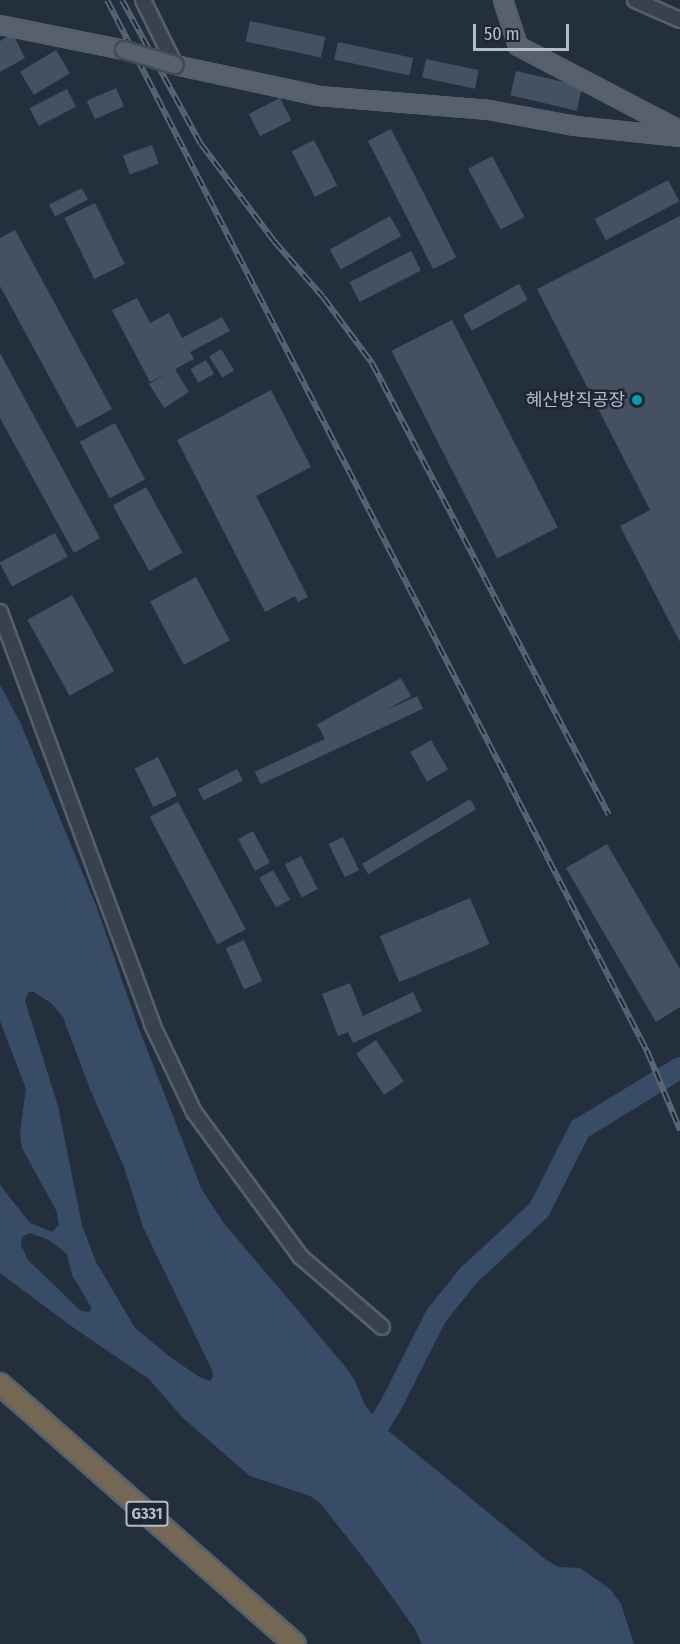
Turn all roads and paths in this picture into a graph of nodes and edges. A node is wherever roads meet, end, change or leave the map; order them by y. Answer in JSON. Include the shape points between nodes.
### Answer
{"nodes":[{"id":1,"x":143,"y":0,"type":"edge"},
{"id":2,"x":503,"y":0,"type":"edge"},
{"id":3,"x":635,"y":0,"type":"edge"},
{"id":4,"x":680,"y":20,"type":"edge"},
{"id":5,"x":0,"y":24,"type":"edge"},
{"id":6,"x":175,"y":64,"type":"junction"},
{"id":7,"x":679,"y":137,"type":"edge"},
{"id":8,"x":0,"y":612,"type":"edge"},
{"id":9,"x":382,"y":1327,"type":"dead end"},
{"id":10,"x":0,"y":1384,"type":"edge"},
{"id":11,"x":295,"y":1644,"type":"edge"}],
"edges":[{"from":1,"to":6,"type":"street"},
{"from":2,"to":7,"type":"main road","via":[[518,46],[673,127]]},
{"from":3,"to":4,"type":"street"},
{"from":5,"to":6,"type":"main road","bridge":true},
{"from":6,"to":7,"type":"main road","via":[[319,96],[489,110],[574,126]]},
{"from":8,"to":9,"type":"street","via":[[152,1024],[194,1112],[301,1257]]},
{"from":10,"to":11,"type":"highway","number":"G331"}]}
